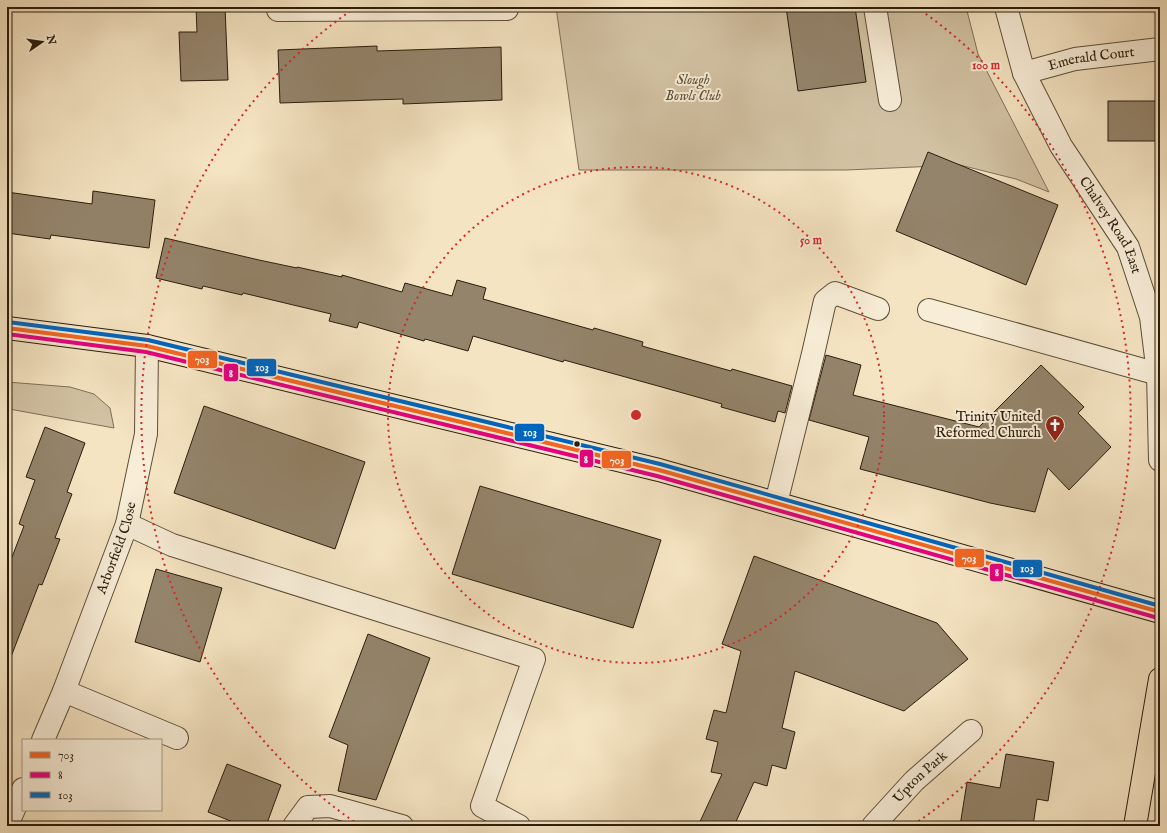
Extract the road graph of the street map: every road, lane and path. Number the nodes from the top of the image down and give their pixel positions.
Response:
1 (874, 7) edge
2 (1006, 7) edge
3 (412, 8) edge
4 (507, 9) dead end
5 (278, 10) dead end
6 (1160, 49) edge
7 (1024, 73) junction
8 (890, 100) dead end
9 (878, 309) dead end
10 (929, 310) dead end
11 (7, 328) edge
12 (147, 346) junction
13 (1158, 374) junction
14 (1160, 460) edge
15 (776, 503) junction
16 (127, 524) junction
17 (1160, 612) edge
18 (1160, 679) edge
19 (64, 691) junction
20 (971, 731) dead end
21 (177, 738) dead end
22 (43, 739) edge
23 (22, 791) edge
24 (7, 825) edge
25 (294, 826) edge
26 (402, 826) edge
27 (519, 826) edge
28 (873, 826) edge
29 (1135, 826) edge

1 - 8 street
2 - 7 street, Chalvey Road East
3 - 4 street
3 - 5 street
6 - 7 street, Emerald Court
7 - 13 street, Chalvey Road East
9 - 15 street
10 - 13 street
11 - 12 main road
12 - 15 main road
12 - 16 street, Arborfield Close
13 - 14 street, Chalvey Road East
15 - 17 main road
16 - 19 street, Arborfield Close
16 - 27 street
18 - 29 main road
19 - 21 street
19 - 22 street, Arborfield Close
20 - 28 street, Upton Park
23 - 24 street
25 - 26 street

